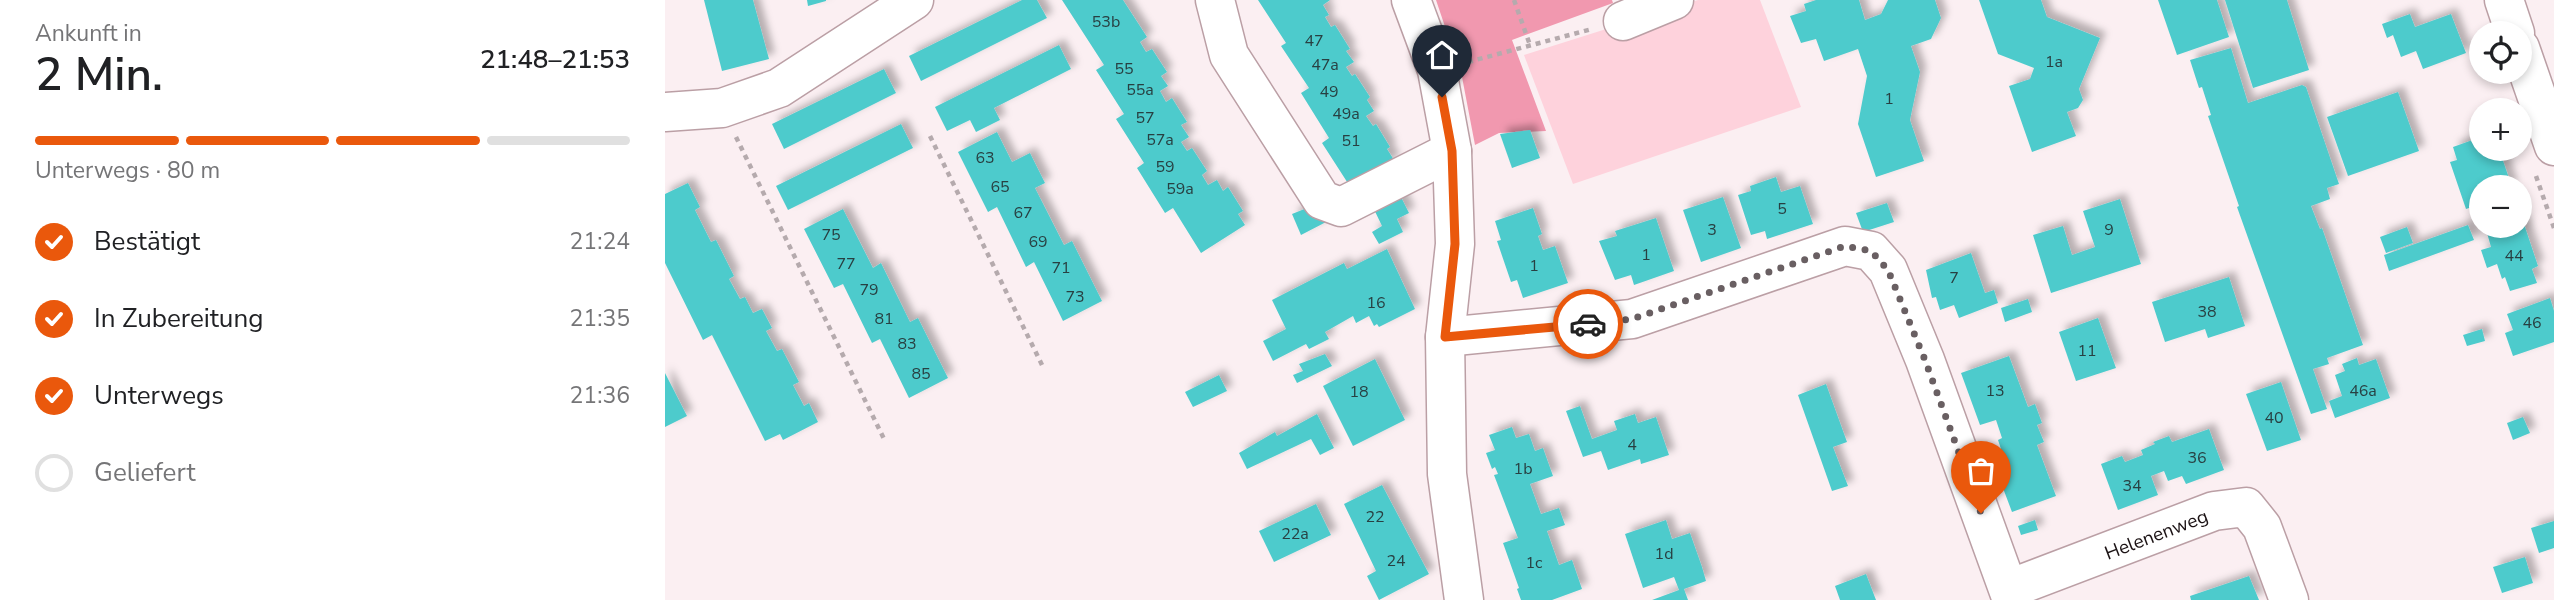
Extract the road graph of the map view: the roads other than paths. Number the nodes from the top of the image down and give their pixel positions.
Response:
1 (913, 0) edge
2 (1215, 0) edge
3 (1411, 0) edge
4 (1674, 0) edge
5 (2504, 0) edge
6 (1623, 21) road end
7 (2511, 21) edge
8 (2532, 83) edge
9 (665, 112) edge
10 (2554, 146) edge
11 (1452, 151) junction
12 (1445, 337) junction
13 (2010, 595) edge
14 (1464, 600) edge
15 (2289, 600) edge

1 - 9 street
2 - 11 street
3 - 11 street
4 - 6 street
5 - 7 street
8 - 10 street
11 - 12 street
12 - 13 street, Helenenweg
12 - 14 street
13 - 15 street, Helenenweg

